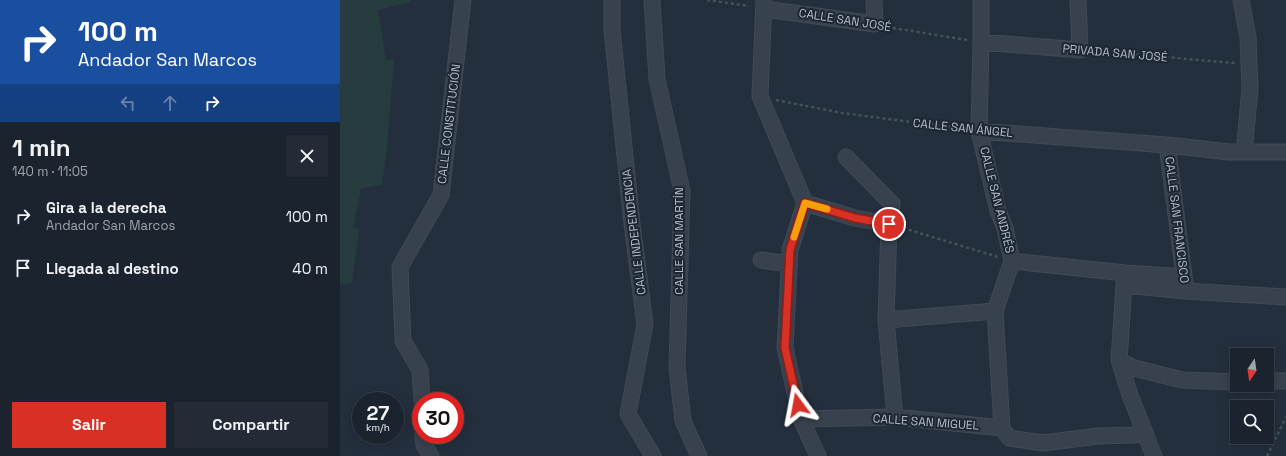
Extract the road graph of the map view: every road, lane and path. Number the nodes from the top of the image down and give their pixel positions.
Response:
1 (463, 0) edge
2 (612, 0) edge
3 (652, 0) edge
4 (707, 0) edge
5 (874, 0) edge
6 (981, 0) edge
7 (1078, 0) edge
8 (1241, 0) edge
9 (764, 4) edge
10 (875, 24) junction
11 (981, 42) junction
12 (1080, 50) junction
13 (1249, 64) junction
14 (760, 96) junction
15 (979, 131) junction
16 (1167, 145) junction
17 (1244, 152) junction
18 (1286, 152) edge
19 (846, 158) dead end
20 (805, 203) junction
21 (889, 224) junction
22 (761, 260) dead end
23 (1012, 261) junction
24 (789, 264) junction
25 (1124, 279) junction
26 (1185, 284) junction
27 (1286, 297) edge
28 (995, 311) junction
29 (886, 320) junction
30 (1119, 360) junction
31 (1274, 381) edge
32 (1286, 381) edge
33 (1230, 382) edge
34 (421, 392) edge
35 (895, 417) junction
36 (1286, 417) edge
37 (801, 419) junction
38 (1002, 428) junction
39 (1145, 432) junction
40 (424, 444) edge
41 (431, 456) edge
42 (653, 456) edge
43 (699, 456) edge
44 (818, 456) edge
45 (1154, 456) edge
46 (1267, 456) edge

1 - 34 street, CALLE CONSTITUCIÓN
2 - 42 street, CALLE INDEPENDENCIA
3 - 43 street, CALLE SAN MARTÍN
4 - 9 path
5 - 10 street
6 - 11 street, CALLE SAN ANDRÉS
7 - 12 street
8 - 13 street
9 - 10 street, CALLE SAN JOSÉ
9 - 14 street
10 - 11 path, CALLE SAN JOSÉ
11 - 12 street, PRIVADA SAN JOSÉ
11 - 15 street, CALLE SAN ANDRÉS
12 - 13 path, PRIVADA SAN JOSÉ
13 - 17 street
14 - 15 path, CALLE SAN ÁNGEL
14 - 20 street
15 - 16 street, CALLE SAN ÁNGEL
15 - 23 street, CALLE SAN ANDRÉS
16 - 17 street, CALLE SAN ÁNGEL
16 - 26 street, CALLE SAN FRANCISCO
17 - 18 street, CALLE SAN ÁNGEL
19 - 21 street
20 - 21 street
20 - 24 street
21 - 23 path
21 - 29 street
22 - 24 street
23 - 25 street
23 - 28 street, CALLE SAN ANDRÉS
24 - 37 street
25 - 26 street
25 - 30 street
26 - 27 street, CALLE SAN FRANCISCO
28 - 29 street
28 - 38 street, CALLE SAN ANDRÉS
29 - 35 street
30 - 33 street
30 - 39 street
31 - 32 street
35 - 37 street, CALLE SAN MIGUEL
35 - 38 street, CALLE SAN MIGUEL
36 - 46 path
37 - 44 street
38 - 39 street
39 - 45 street
40 - 41 street

